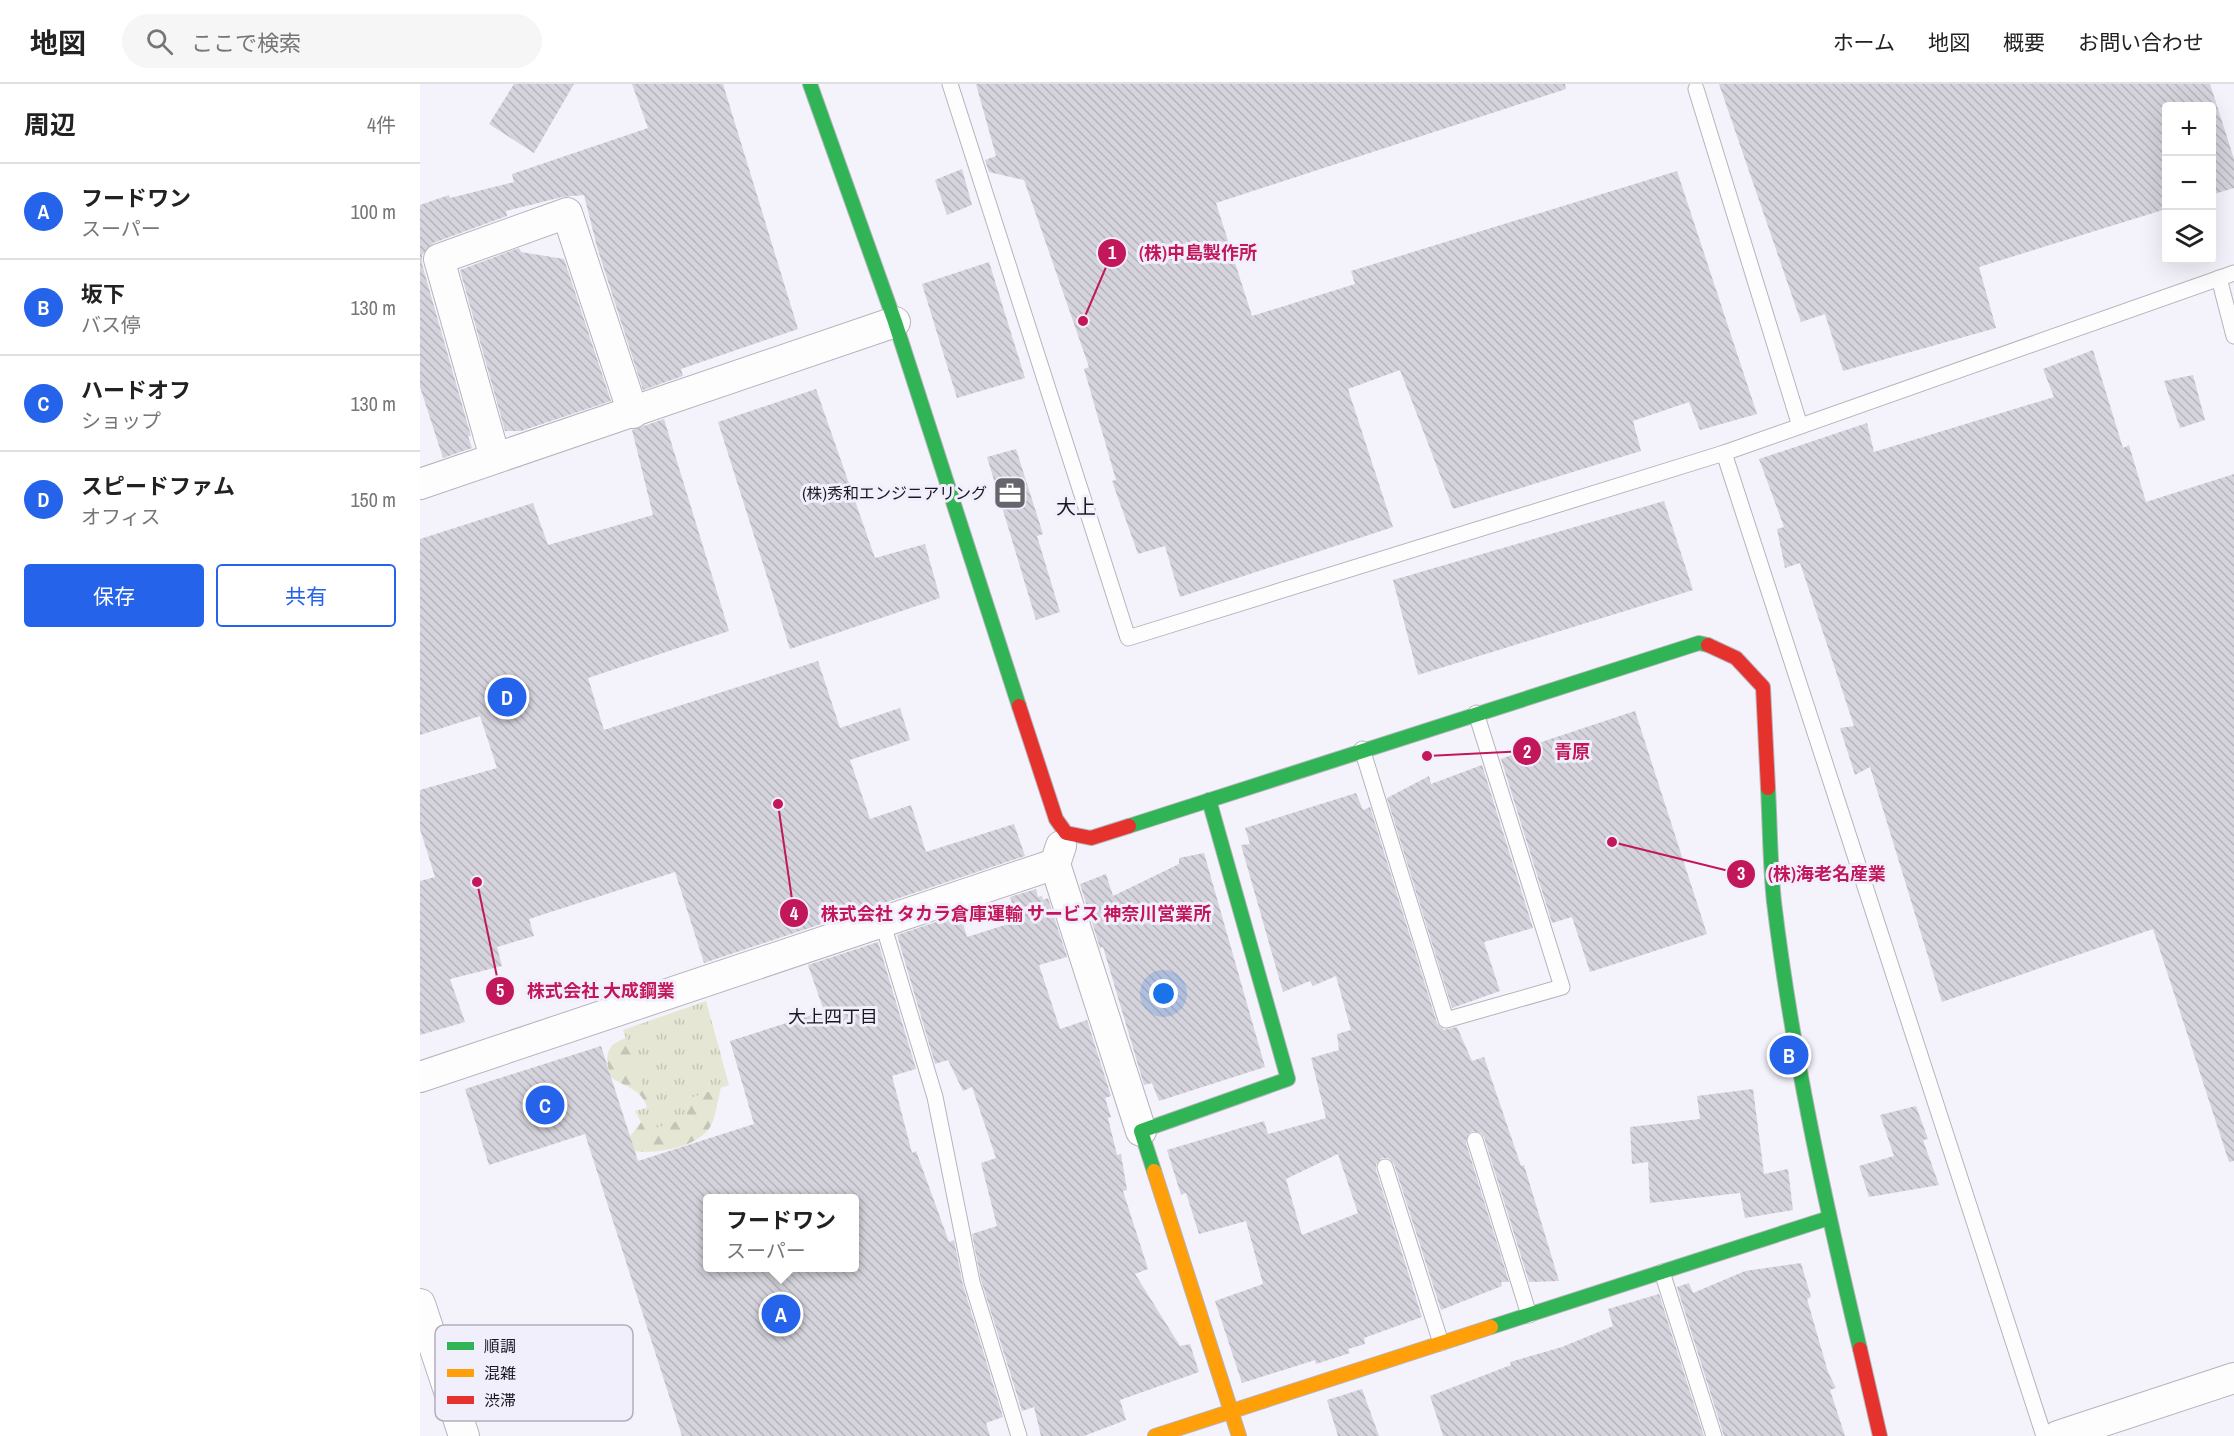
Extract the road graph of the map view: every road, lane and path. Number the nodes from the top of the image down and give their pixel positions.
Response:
1 (810, 84) edge
2 (951, 84) edge
3 (1696, 89) dead end
4 (2227, 275) edge
5 (895, 322) junction
6 (2234, 336) edge
7 (633, 413) junction
8 (1800, 426) junction
9 (1724, 453) junction
10 (495, 458) junction
11 (420, 484) edge
12 (1476, 714) junction
13 (1362, 749) junction
14 (1209, 800) junction
15 (1066, 833) junction
16 (1054, 864) junction
17 (882, 921) junction
18 (420, 1077) edge
19 (1141, 1131) junction
20 (1475, 1140) dead end
21 (1385, 1167) dead end
22 (1829, 1218) junction
23 (1662, 1272) junction
24 (420, 1304) edge
25 (1529, 1315) junction
26 (1440, 1344) junction
27 (435, 1349) edge
28 (2234, 1378) edge
29 (1231, 1412) junction
30 (459, 1421) edge
31 (464, 1436) edge
32 (1019, 1436) edge
33 (1155, 1436) edge
34 (1239, 1436) edge
35 (1714, 1436) edge
36 (1880, 1436) edge
37 (2044, 1436) edge
38 (2058, 1436) edge

1 - 5 street
2 - 9 lane
3 - 8 lane
4 - 6 lane
4 - 8 lane
5 - 7 street
5 - 15 street
7 - 10 street
7 - 10 street
8 - 9 lane
9 - 37 lane
10 - 11 street
12 - 13 street
12 - 13 lane
12 - 22 street
13 - 14 street
14 - 15 street
14 - 19 street
15 - 16 street
16 - 17 street
16 - 19 street
17 - 18 street
17 - 32 lane
19 - 29 street
20 - 25 lane
21 - 26 lane
22 - 23 street
22 - 36 street
23 - 25 street
23 - 35 lane
24 - 27 street
25 - 26 street
26 - 29 street
28 - 38 street
29 - 33 street
29 - 34 street
30 - 31 street

